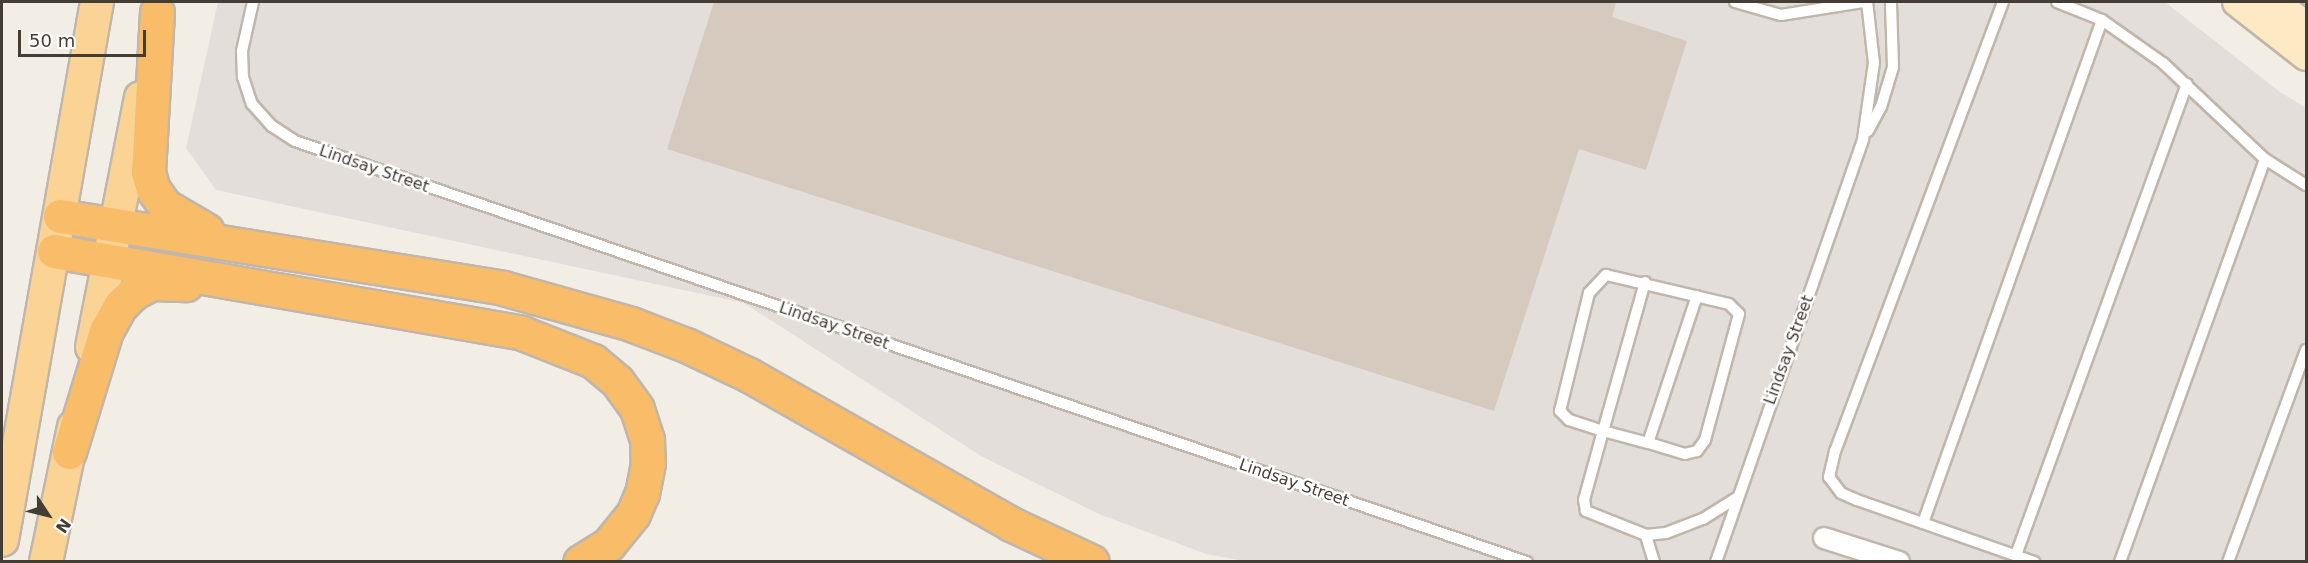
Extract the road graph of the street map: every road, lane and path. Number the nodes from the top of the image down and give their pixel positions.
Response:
1 (97, 2) edge
2 (253, 2) edge
3 (1735, 2) edge
4 (1865, 2) edge
5 (1891, 2) edge
6 (2003, 2) edge
7 (2057, 2) edge
8 (2237, 2) edge
9 (2275, 2) edge
10 (158, 7) edge
11 (2102, 20) junction
12 (2307, 26) edge
13 (2307, 56) edge
14 (2187, 84) junction
15 (1863, 139) junction
16 (2265, 159) junction
17 (2307, 185) edge
18 (60, 216) junction
19 (117, 224) junction
20 (240, 243) junction
21 (54, 251) junction
22 (112, 259) junction
23 (1645, 282) junction
24 (1697, 296) junction
25 (464, 321) junction
26 (2307, 350) edge
27 (1603, 430) junction
28 (1648, 443) junction
29 (69, 452) junction
30 (1736, 498) junction
31 (1923, 523) junction
32 (1646, 535) junction
33 (1824, 538) dead end
34 (2, 540) edge
35 (2016, 555) junction
36 (46, 561) edge
37 (580, 561) edge
38 (1092, 561) edge
39 (1527, 561) edge
40 (1654, 561) edge
41 (1716, 561) edge
42 (1899, 561) edge
43 (2034, 561) edge
44 (2120, 561) edge
45 (2228, 561) edge

1 - 18 main road
2 - 39 lane, Lindsay Street
3 - 4 lane, Lindsay Street
4 - 15 lane, Lindsay Street
5 - 15 lane, Lindsay Street
6 - 31 lane
7 - 11 lane
8 - 13 main road
9 - 12 main road
10 - 19 main road
10 - 20 highway
11 - 14 lane
11 - 31 lane
14 - 16 lane
14 - 35 lane
15 - 30 lane, Lindsay Street
16 - 17 lane
16 - 44 lane
18 - 19 highway
18 - 21 main road
19 - 20 highway
19 - 22 main road
20 - 38 highway
21 - 22 highway
21 - 34 main road
22 - 25 highway
22 - 29 main road
23 - 24 lane
23 - 27 lane
23 - 27 lane
24 - 28 lane
24 - 28 lane
25 - 29 highway
25 - 37 highway
26 - 45 lane
27 - 28 lane
27 - 32 lane
29 - 36 main road
30 - 32 lane
30 - 41 lane, Lindsay Street
31 - 35 lane
32 - 40 lane
33 - 42 street
35 - 43 lane

